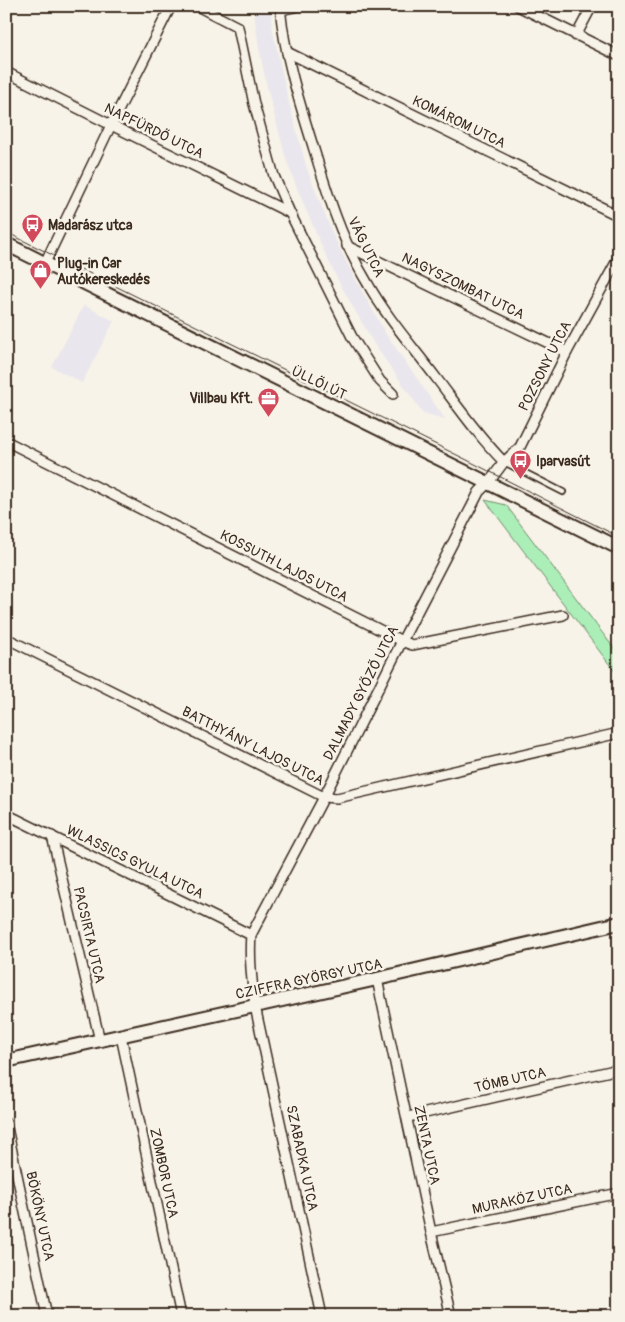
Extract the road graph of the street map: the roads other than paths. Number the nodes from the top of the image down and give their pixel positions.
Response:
1 (171, 6) edge
2 (197, 6) edge
3 (298, 6) edge
4 (518, 6) edge
5 (592, 6) edge
6 (280, 8) edge
7 (576, 36) junction
8 (287, 52) junction
9 (619, 56) edge
10 (6, 72) edge
11 (110, 125) junction
12 (290, 213) junction
13 (619, 216) edge
14 (6, 244) edge
15 (347, 246) junction
16 (619, 257) edge
17 (45, 263) junction
18 (567, 352) junction
19 (393, 394) dead end
20 (6, 441) edge
21 (504, 462) junction
22 (489, 482) junction
23 (563, 492) dead end
24 (619, 548) edge
25 (563, 615) dead end
26 (6, 638) edge
27 (402, 641) junction
28 (619, 734) edge
29 (324, 797) junction
30 (6, 814) edge
31 (52, 836) junction
32 (619, 923) edge
33 (251, 935) junction
34 (377, 979) junction
35 (255, 1006) junction
36 (121, 1036) junction
37 (100, 1040) junction
38 (6, 1062) edge
39 (619, 1069) edge
40 (408, 1117) junction
41 (6, 1123) edge
42 (619, 1193) edge
43 (431, 1232) junction
44 (47, 1316) edge
45 (181, 1316) edge
46 (322, 1316) edge
47 (451, 1316) edge

1 - 11 street
2 - 12 street
3 - 6 street
4 - 7 street
5 - 7 street
6 - 8 street, VÁG UTCA
7 - 9 street
8 - 13 street, KOMÁROM UTCA
8 - 15 street, VÁG UTCA
10 - 11 street, NAPFÜRDŐ UTCA
11 - 12 street, NAPFÜRDŐ UTCA
11 - 17 street
12 - 19 street
14 - 17 main road, ÜLLŐI ÚT
15 - 18 street, NAGYSZOMBAT UTCA
15 - 21 street, VÁG UTCA
16 - 18 street, POZSONY UTCA
17 - 22 main road, ÜLLŐI ÚT
18 - 21 street, POZSONY UTCA
20 - 27 street, KOSSUTH LAJOS UTCA
21 - 22 street, POZSONY UTCA
21 - 23 lane
22 - 24 main road, ÜLLŐI ÚT
22 - 27 street, DALMADY GYŐZŐ UTCA
25 - 27 street, KOSSUTH LAJOS UTCA
26 - 29 street, BATTHYÁNY LAJOS UTCA
27 - 29 street, DALMADY GYŐZŐ UTCA
28 - 29 street, BATTHYÁNY LAJOS UTCA
29 - 33 street, DALMADY GYŐZŐ UTCA
30 - 31 street, WLASSICS GYULA UTCA
31 - 33 street, WLASSICS GYULA UTCA
31 - 37 street, PACSIRTA UTCA
32 - 34 main road, CZIFFRA GYÖRGY UTCA
33 - 35 street, DALMADY GYŐZŐ UTCA
34 - 35 main road, CZIFFRA GYÖRGY UTCA
34 - 40 street, ZENTA UTCA
35 - 36 main road, CZIFFRA GYÖRGY UTCA
35 - 46 street, SZABADKA UTCA
36 - 37 main road, CZIFFRA GYÖRGY UTCA
36 - 45 street, ZOMBOR UTCA
37 - 38 main road, CZIFFRA GYÖRGY UTCA
39 - 40 street, TÖMB UTCA
40 - 43 street, ZENTA UTCA
41 - 44 street, BÖKÖNY UTCA
42 - 43 street, MURAKÖZ UTCA
43 - 47 street, ZENTA UTCA

